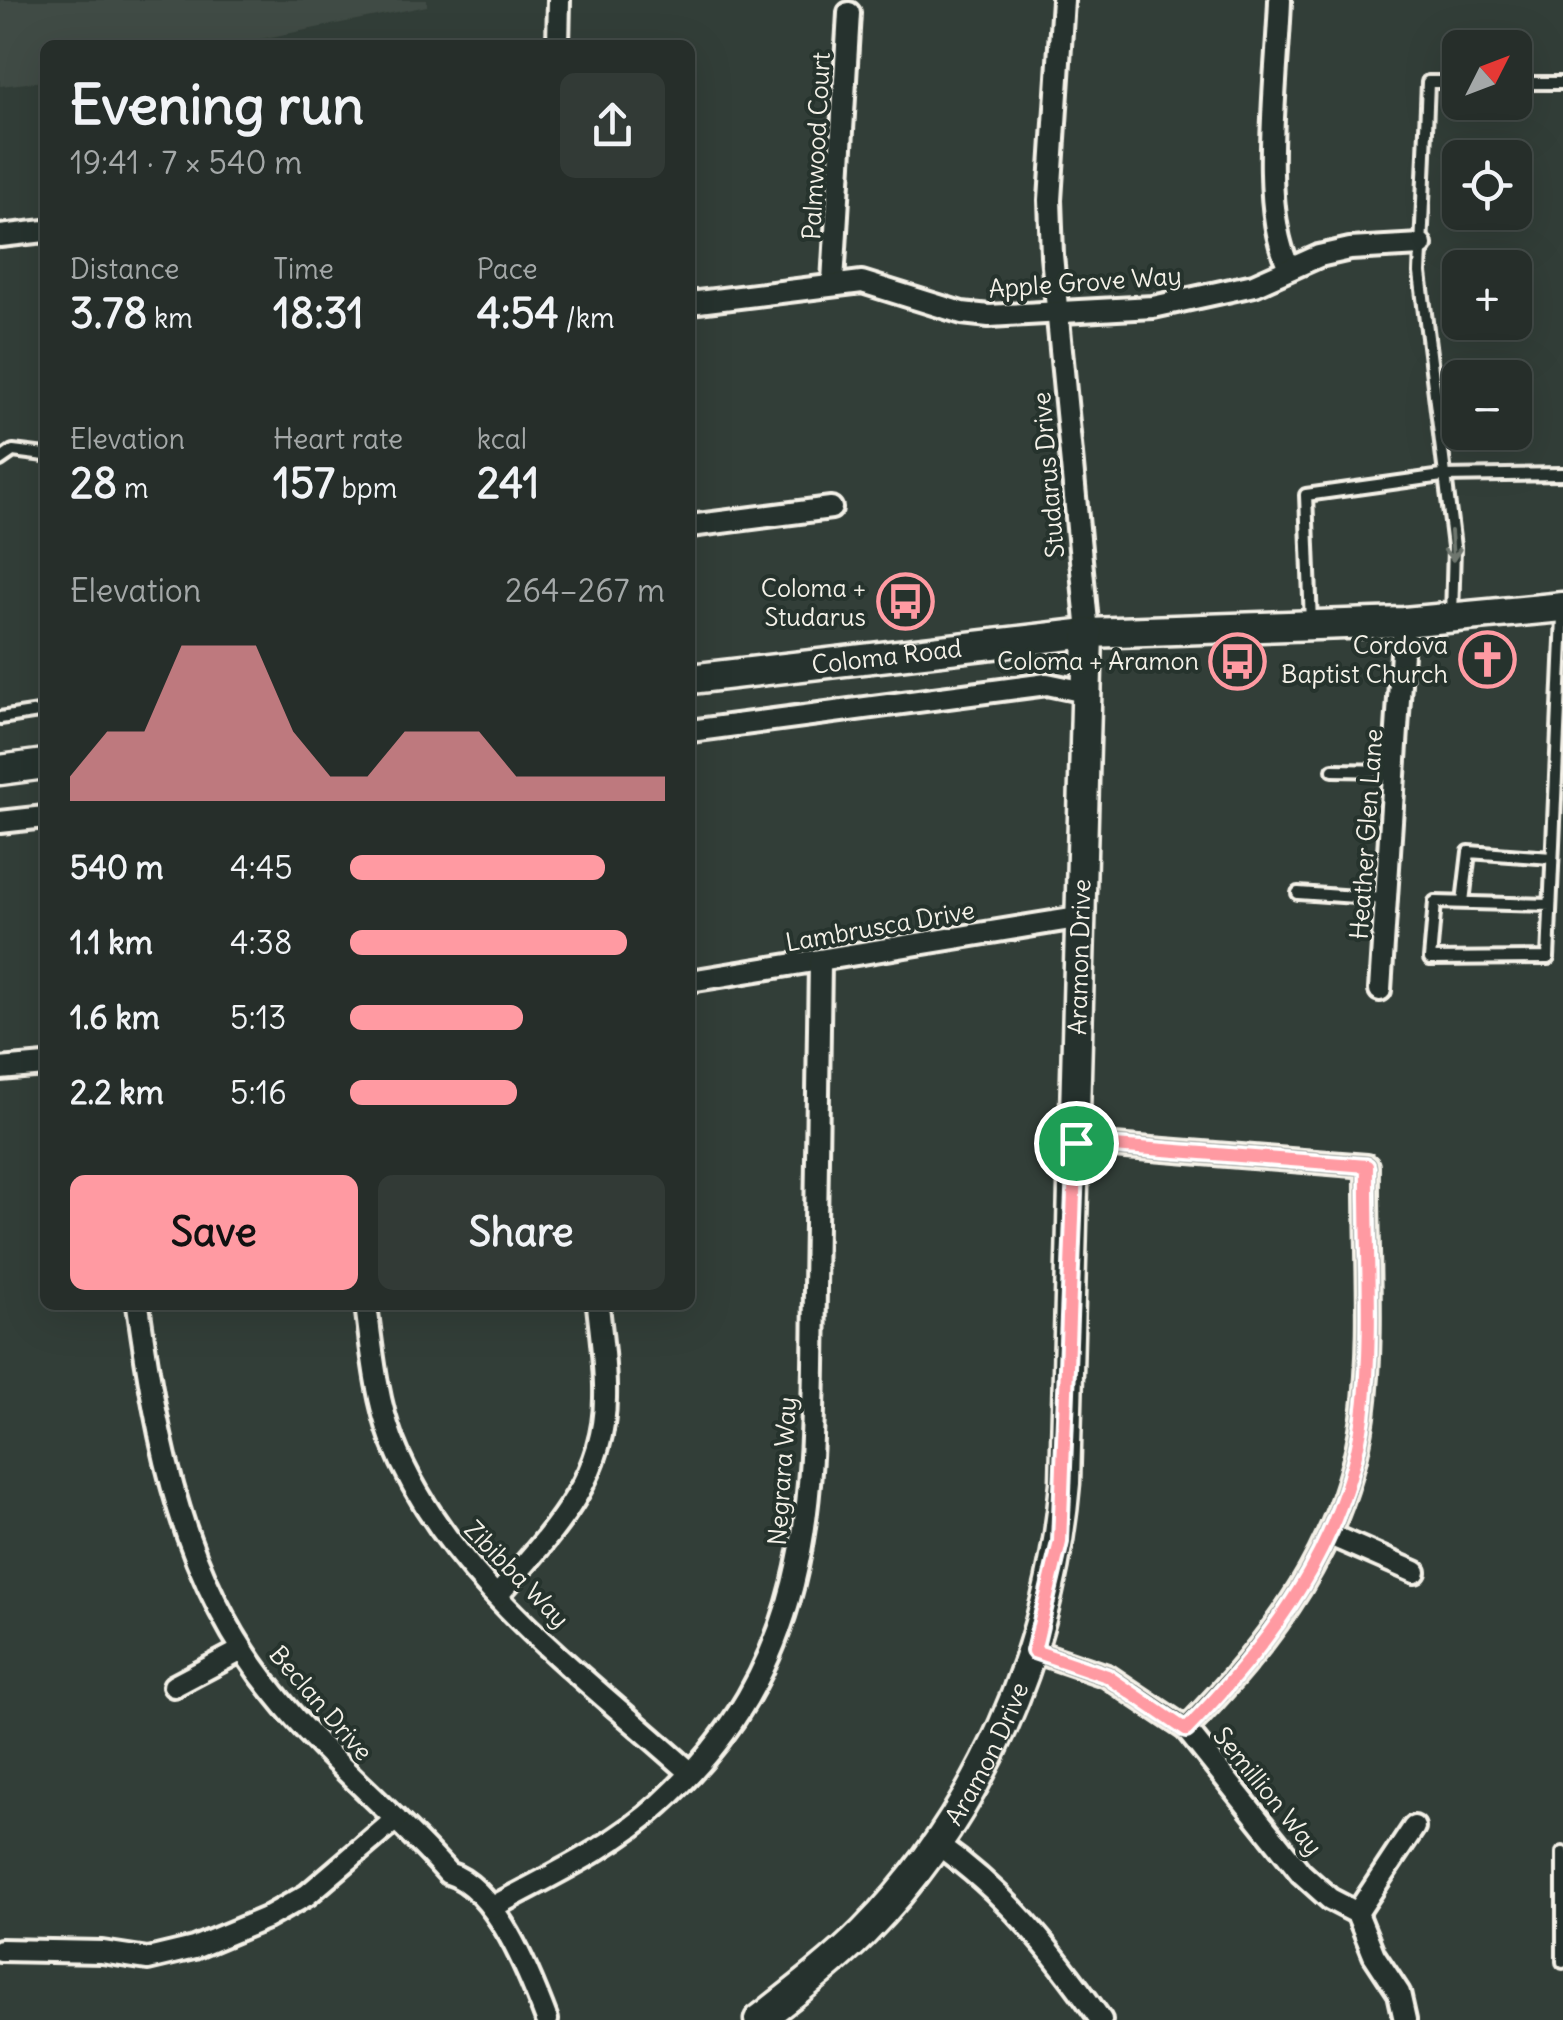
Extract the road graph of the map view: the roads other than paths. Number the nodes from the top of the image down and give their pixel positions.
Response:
1 (559, 0) edge
2 (1062, 0) edge
3 (1280, 0) edge
4 (849, 13) dead end
5 (558, 40) edge
6 (1442, 82) edge
7 (1532, 82) edge
8 (1563, 83) edge
9 (40, 232) edge
10 (0, 236) edge
11 (1422, 244) junction
12 (1289, 267) junction
13 (833, 282) junction
14 (695, 303) edge
15 (1058, 312) junction
16 (40, 454) edge
17 (0, 460) edge
18 (1563, 474) edge
19 (1442, 476) junction
20 (831, 508) dead end
21 (695, 525) edge
22 (1563, 608) edge
23 (1563, 616) edge
24 (1452, 618) junction
25 (1404, 622) junction
26 (1311, 624) junction
27 (1088, 633) junction
28 (695, 677) edge
29 (1085, 692) junction
30 (40, 712) edge
31 (0, 718) edge
32 (695, 730) edge
33 (40, 765) edge
34 (0, 770) edge
35 (1333, 770) dead end
36 (1395, 772) junction
37 (40, 817) edge
38 (0, 822) edge
39 (1552, 858) junction
40 (1298, 893) dead end
41 (1386, 898) junction
42 (1462, 902) junction
43 (1550, 905) junction
44 (1077, 918) junction
45 (820, 963) junction
46 (695, 980) edge
47 (1380, 990) dead end
48 (40, 1065) edge
49 (0, 1069) edge
50 (1076, 1143) junction
51 (139, 1310) edge
52 (367, 1310) edge
53 (598, 1310) edge
54 (1330, 1535) junction
55 (1415, 1572) dead end
56 (497, 1596) junction
57 (242, 1650) junction
58 (1034, 1651) junction
59 (174, 1686) dead end
60 (1186, 1730) junction
61 (691, 1773) junction
62 (396, 1818) junction
63 (1414, 1827) dead end
64 (937, 1844) junction
65 (1563, 1853) edge
66 (493, 1907) junction
67 (1357, 1914) junction
68 (0, 1950) edge
69 (1563, 1962) edge
70 (547, 2020) edge
71 (759, 2020) edge
72 (1101, 2020) edge
73 (1404, 2020) edge

1 - 5 street
2 - 15 street, Studarus Drive
3 - 12 street
4 - 13 street, Palmwood Court
6 - 11 lane
7 - 8 lane
9 - 10 street
11 - 12 street, Apple Grove Way
11 - 19 lane
12 - 15 street, Apple Grove Way
13 - 14 street, Apple Grove Way
13 - 15 street, Apple Grove Way
15 - 27 street, Studarus Drive
16 - 17 lane
18 - 19 lane
19 -> 24 lane
19 - 26 lane
20 - 21 street
22 - 24 street, Coloma Road
23 - 39 lane
24 - 25 street, Coloma Road
25 - 26 street, Coloma Road
25 - 36 street, Heather Glen Lane
26 - 27 street, Coloma Road
27 - 28 street, Coloma Road
27 - 29 street, Aramon Drive
29 - 32 street, Coloma Road
29 - 44 street, Aramon Drive
30 - 31 lane
33 - 34 street
35 - 36 lane
36 - 41 street, Heather Glen Lane
37 - 38 street
39 - 42 lane
39 - 43 lane
40 - 41 lane
41 - 47 street, Heather Glen Lane
42 - 43 lane
42 - 43 lane
44 - 45 street, Lambrusca Drive
44 - 50 street, Aramon Drive
45 - 46 street, Lambrusca Drive
45 - 61 street, Negrara Way
48 - 49 street
50 - 54 street
50 - 58 street, Aramon Drive
51 - 57 street, Beclan Drive
52 - 56 street, Zibibba Way
53 - 56 street
54 - 55 street
54 - 60 street
56 - 61 street, Zibibba Way
57 - 59 street
57 - 62 street, Beclan Drive
58 - 60 street, Semillion Way
58 - 64 street, Aramon Drive
60 - 67 street, Semillion Way
61 - 66 street, Negrara Way
62 - 66 street, Beclan Drive
62 - 68 street
63 - 67 street
64 - 71 street, Aramon Drive
64 - 72 street
65 - 69 lane
66 - 70 street, Beclan Drive
67 - 73 street

